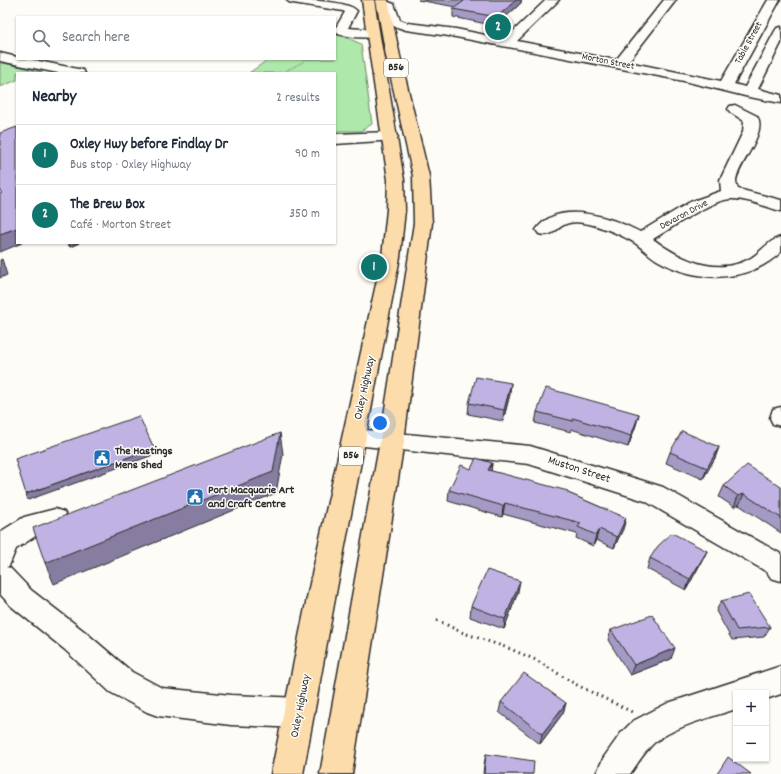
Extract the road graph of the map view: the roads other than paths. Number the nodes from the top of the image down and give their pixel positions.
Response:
1 (293, 0) edge
2 (368, 0) edge
3 (553, 0) edge
4 (670, 0) edge
5 (774, 0) edge
6 (383, 2) edge
7 (433, 30) junction
8 (781, 31) edge
9 (373, 33) junction
10 (508, 43) junction
11 (391, 44) junction
12 (0, 57) edge
13 (620, 64) junction
14 (73, 72) edge
15 (725, 87) junction
16 (749, 93) junction
17 (781, 99) edge
18 (735, 109) dead end
19 (401, 136) junction
20 (336, 139) edge
21 (730, 194) junction
22 (781, 206) edge
23 (545, 230) dead end
24 (641, 239) junction
25 (781, 242) edge
26 (781, 415) edge
27 (781, 418) edge
28 (354, 437) junction
29 (392, 441) junction
30 (55, 519) edge
31 (0, 558) edge
32 (781, 570) edge
33 (0, 576) edge
34 (781, 680) edge
35 (751, 690) edge
36 (733, 696) edge
37 (299, 714) junction
38 (287, 774) edge
39 (336, 774) edge
40 (612, 774) edge

1 - 9 street
2 - 9 main road, Oxley Highway / B56
3 - 10 street
4 - 13 street
5 - 15 street, Table Street
6 - 7 street, Morton Street
6 - 11 main road, Oxley Highway / B56
7 - 10 street, Morton Street
7 - 11 street, Morton Street
8 - 16 street, Table Street
9 - 19 main road, Oxley Highway / B56
10 - 13 street, Morton Street
11 - 19 main road, Oxley Highway / B56
12 - 14 street
13 - 15 street, Morton Street
15 - 16 street, Morton Street
16 - 17 street, Morton Street
18 - 21 street
19 - 20 street
19 - 28 main road, Oxley Highway / B56
19 - 29 main road, Oxley Highway / B56
21 - 22 street, Devaron Drive
21 - 24 street, Devaron Drive
23 - 24 street
24 - 25 street
26 - 27 street
28 - 29 street, Muston Street
28 - 37 main road, Oxley Highway / B56
29 - 32 street, Muston Street
29 - 39 main road, Oxley Highway / B56
30 - 31 street
33 - 37 street
34 - 35 street
36 - 40 street
37 - 38 main road, Oxley Highway / B56

